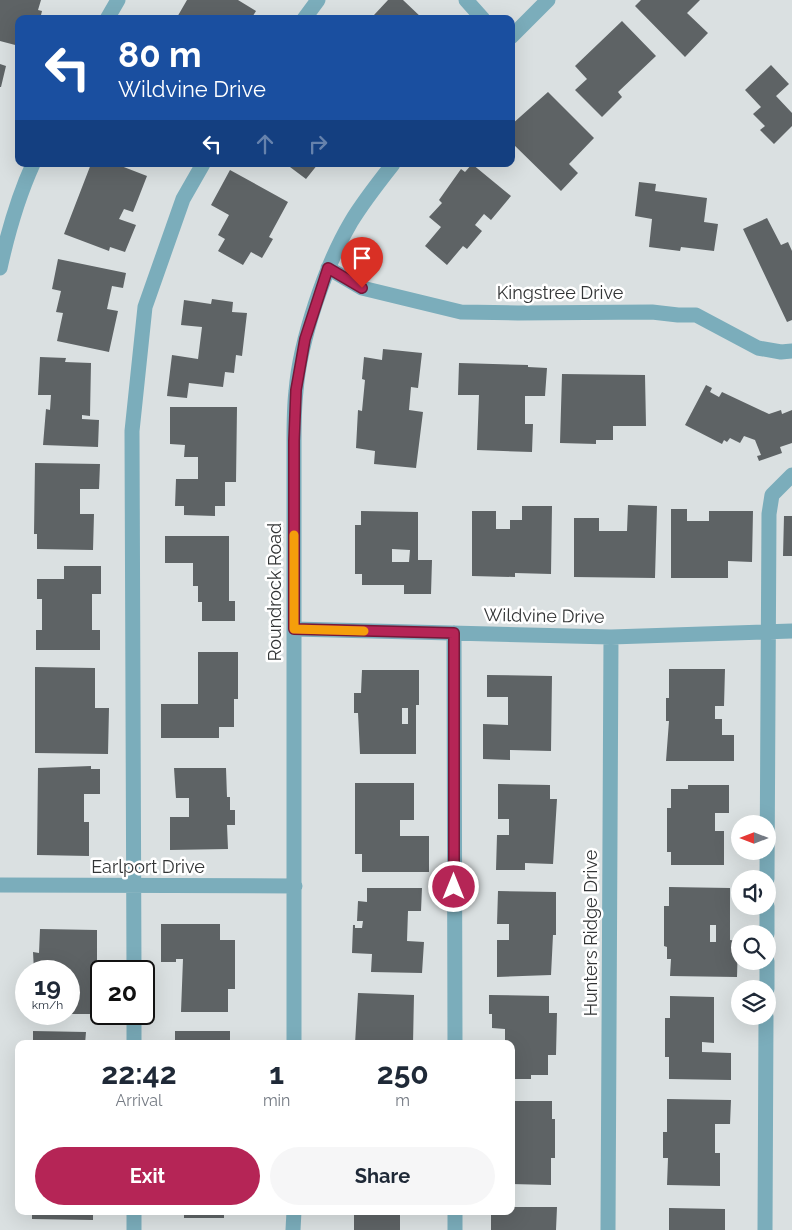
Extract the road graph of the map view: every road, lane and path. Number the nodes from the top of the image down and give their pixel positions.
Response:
1 (118, 0) edge
2 (318, 0) edge
3 (466, 0) edge
4 (548, 0) edge
5 (109, 15) edge
6 (307, 15) edge
7 (479, 15) edge
8 (515, 33) edge
9 (32, 167) edge
10 (201, 167) edge
11 (391, 167) edge
12 (0, 268) edge
13 (328, 268) junction
14 (792, 351) edge
15 (792, 475) edge
16 (294, 629) junction
17 (792, 631) edge
18 (454, 633) junction
19 (769, 633) junction
20 (611, 637) junction
21 (767, 870) edge
22 (0, 885) edge
23 (134, 885) junction
24 (295, 886) junction
25 (134, 960) edge
26 (134, 1025) edge
27 (766, 1025) edge
28 (134, 1040) edge
29 (294, 1040) edge
30 (455, 1040) edge
31 (134, 1215) edge
32 (294, 1215) edge
33 (455, 1215) edge
34 (134, 1230) edge
35 (293, 1230) edge
36 (455, 1230) edge
37 (608, 1230) edge
38 (765, 1230) edge

1 - 5 street
2 - 6 street
3 - 7 street
4 - 8 street
9 - 12 street
10 - 23 street
11 - 13 street, Roundrock Road
13 - 14 street, Kingstree Drive
13 - 16 street, Roundrock Road
15 - 19 street
16 - 18 street, Wildvine Drive
16 - 24 street, Roundrock Road
17 - 19 street, Wildvine Drive
18 - 20 street, Wildvine Drive
18 - 30 street
19 - 20 street, Wildvine Drive
19 - 21 street
20 - 37 street, Hunters Ridge Drive
22 - 23 street, Earlport Drive
23 - 24 street, Earlport Drive
23 - 25 street
24 - 29 street, Roundrock Road
26 - 28 street
27 - 38 street
31 - 34 street
32 - 35 street
33 - 36 street

